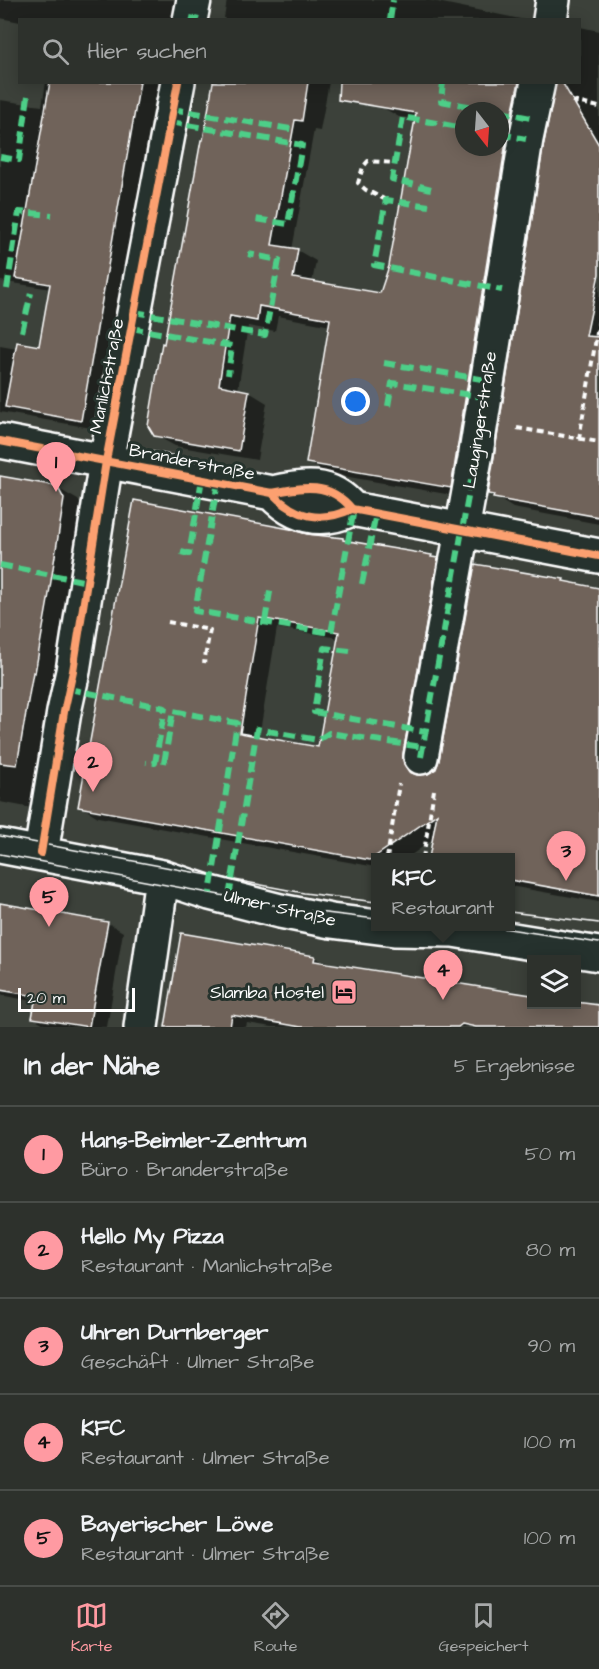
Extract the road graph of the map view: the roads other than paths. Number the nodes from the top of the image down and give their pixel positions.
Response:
1 (194, 0) edge
2 (553, 0) edge
3 (190, 18) edge
4 (550, 18) edge
5 (178, 84) edge
6 (538, 84) edge
7 (0, 441) edge
8 (106, 461) junction
9 (462, 528) junction
10 (599, 556) edge
11 (421, 756) road end
12 (0, 846) edge
13 (40, 853) junction
14 (162, 877) junction
15 (371, 926) edge
16 (459, 931) edge
17 (599, 954) edge
18 (141, 1027) edge

1 - 3 street
2 - 4 street
5 - 8 street, Manlichstraße
6 - 9 street, Laugingerstraße
7 - 8 street, Branderstraße
8 - 9 street, Branderstraße
8 - 13 street, Manlichstraße
9 - 10 street, Branderstraße
9 - 11 street, Laugingerstraße
12 - 13 street, Ulmer Straße
13 - 14 street, Ulmer Straße
14 - 15 street, Ulmer Straße
14 - 18 street
16 - 17 street, Ulmer Straße

